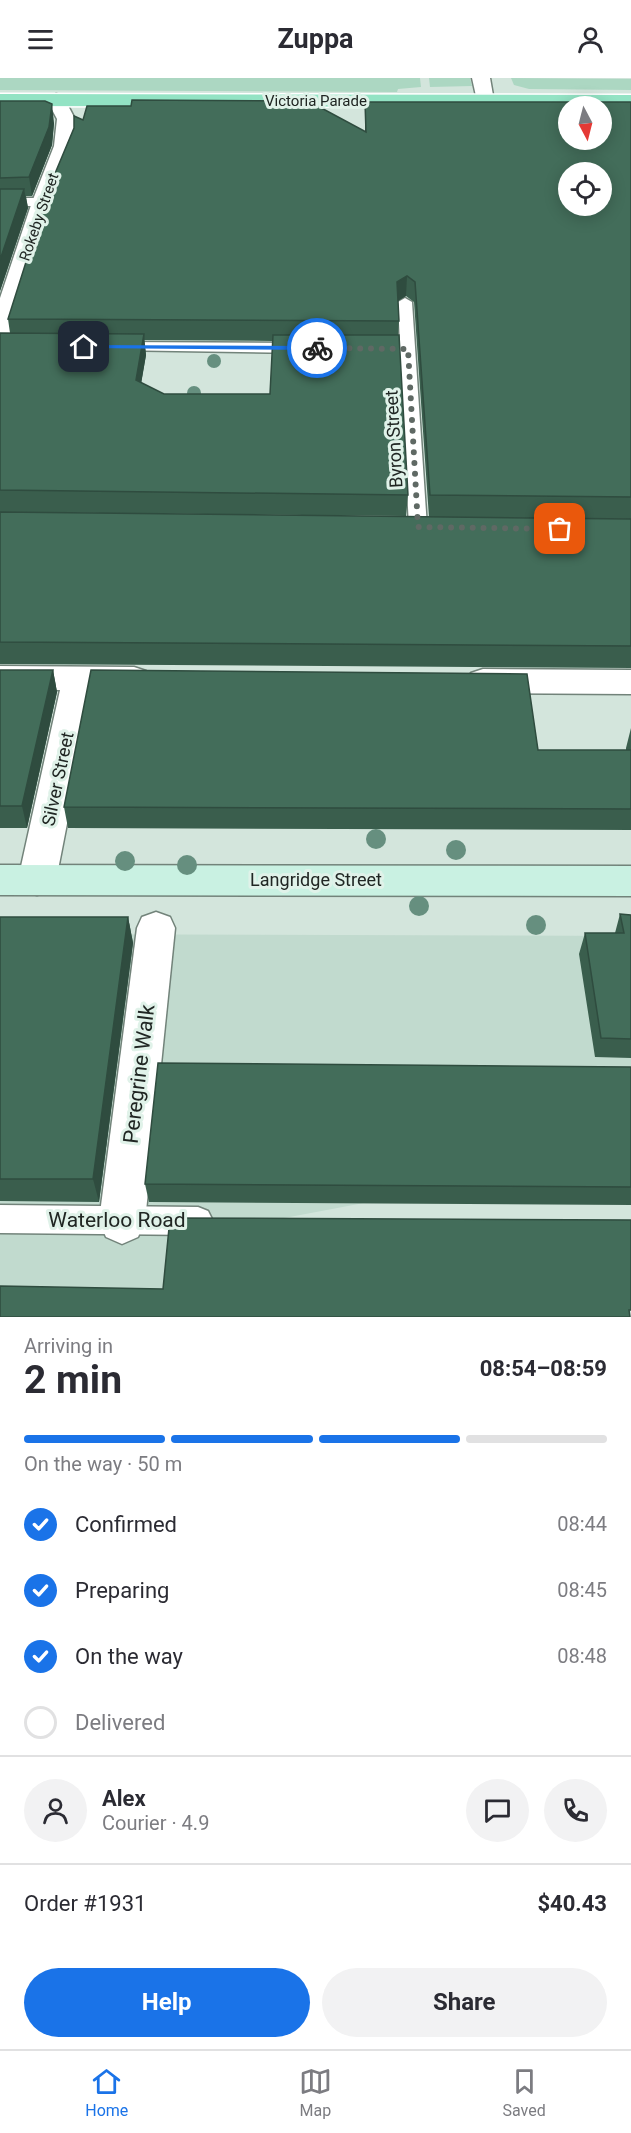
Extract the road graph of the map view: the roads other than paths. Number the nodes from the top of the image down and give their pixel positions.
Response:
1 (481, 78) edge
2 (0, 100) edge
3 (56, 100) junction
4 (485, 101) junction
5 (631, 101) edge
6 (0, 202) edge
7 (42, 202) junction
8 (405, 302) edge
9 (5, 343) edge
10 (98, 347) edge
11 (313, 348) edge
12 (360, 348) edge
13 (408, 349) junction
14 (418, 527) edge
15 (0, 678) edge
16 (78, 678) junction
17 (161, 679) edge
18 (455, 681) edge
19 (631, 682) edge
20 (0, 879) edge
21 (37, 880) junction
22 (631, 880) edge
23 (156, 928) dead end
24 (0, 1219) edge
25 (122, 1221) junction
26 (230, 1221) edge

1 - 4 street
2 - 3 main road, Victoria Parade
3 - 4 main road, Victoria Parade
3 - 7 street, Rokeby Street
4 - 5 main road, Victoria Parade
6 - 7 lane
7 - 9 street, Rokeby Street
8 - 13 lane, Byron Street
10 - 11 lane
12 - 13 lane
13 - 14 lane, Byron Street
15 - 16 street
16 - 17 street
16 - 21 street, Silver Street
18 - 19 street
20 - 21 street, Langridge Street
21 - 22 street, Langridge Street
23 - 25 street, Peregrine Walk
24 - 25 lane, Waterloo Road
25 - 26 lane, Waterloo Road

